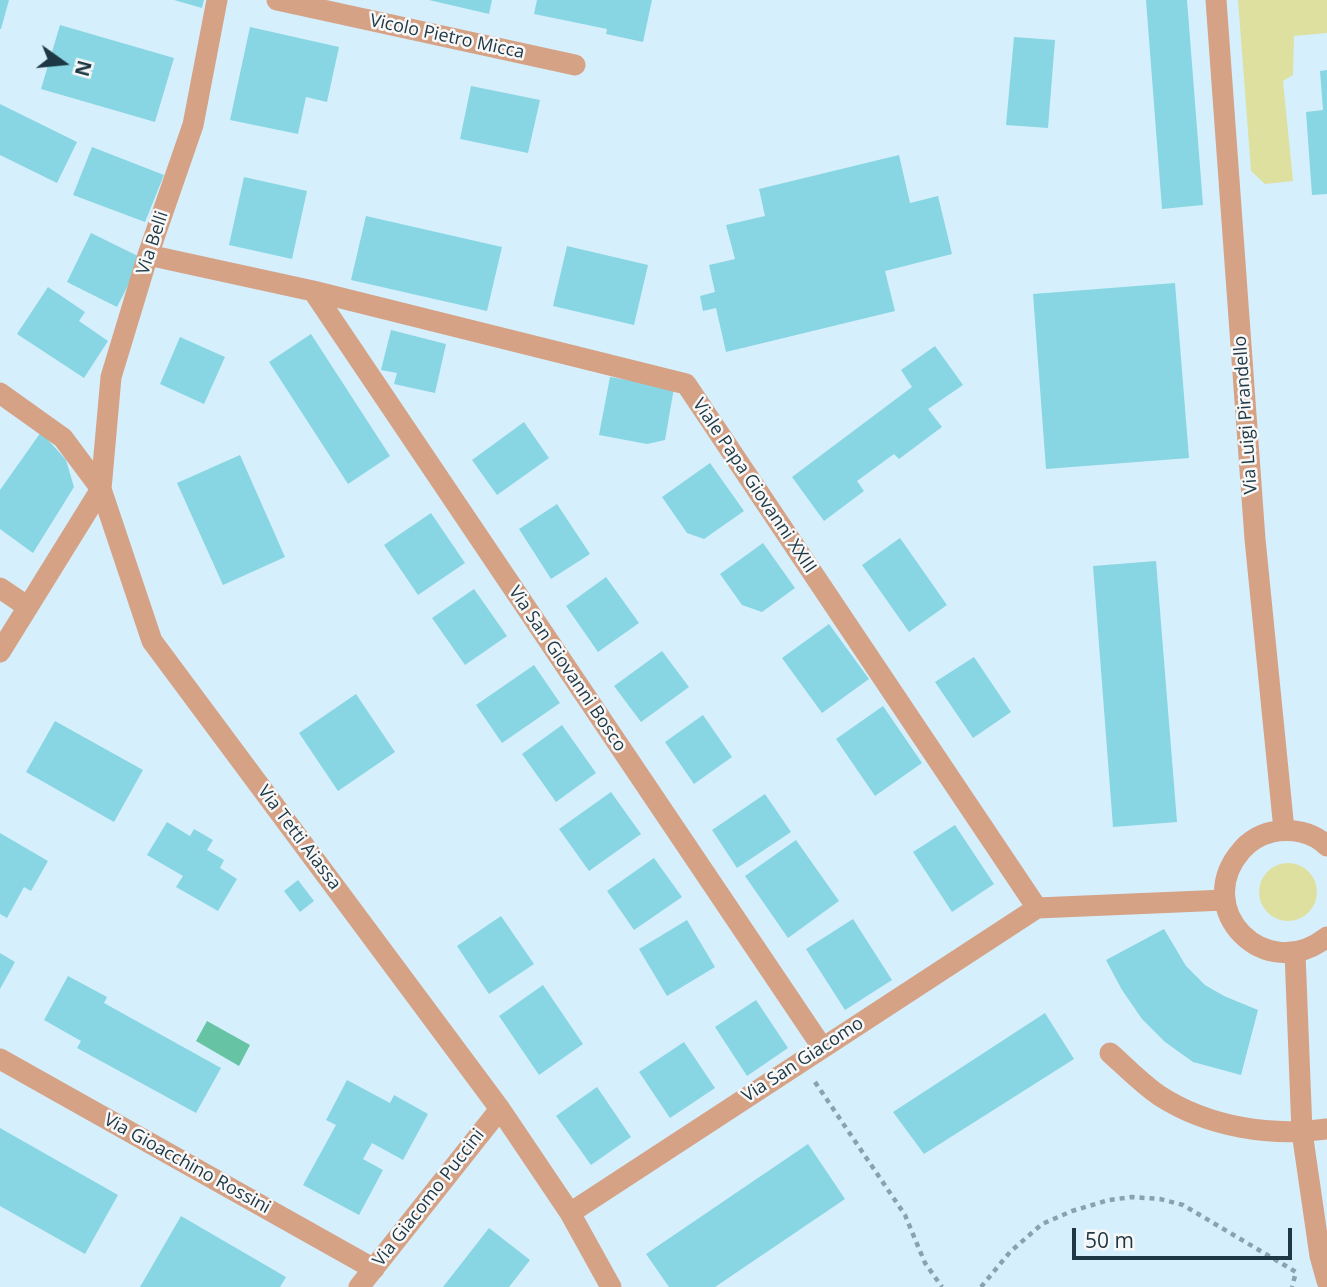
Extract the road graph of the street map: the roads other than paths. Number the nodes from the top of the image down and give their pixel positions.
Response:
1 (217, 0) edge
2 (277, 0) edge
3 (1216, 0) edge
4 (575, 65) dead end
5 (148, 255) junction
6 (313, 291) junction
7 (0, 393) edge
8 (101, 489) junction
9 (0, 588) edge
10 (27, 607) junction
11 (0, 652) edge
12 (1284, 830) junction
13 (1327, 846) edge
14 (1225, 900) junction
15 (1037, 908) junction
16 (1327, 937) edge
17 (1295, 953) junction
18 (822, 1047) junction
19 (1110, 1053) dead end
20 (0, 1059) edge
21 (500, 1109) junction
22 (1327, 1129) edge
23 (1302, 1132) junction
24 (570, 1213) junction
25 (1323, 1255) edge
26 (374, 1269) junction
27 (1327, 1281) edge
28 (359, 1287) edge
29 (611, 1287) edge

1 - 5 street, Via Belli
2 - 4 street, Vicolo Pietro Micca
3 - 12 street, Via Luigi Pirandello
5 - 6 street, Viale Papa Giovanni XXIII
5 - 8 street, Via Belli
6 - 15 street, Viale Papa Giovanni XXIII
6 - 18 street, Via San Giovanni Bosco
7 - 8 street, Via Tetti Aiassa
8 - 10 street
8 - 21 street, Via Tetti Aiassa
9 - 10 street
10 - 11 street
12 - 13 street
12 - 14 street
14 - 15 street
14 - 17 street
15 - 18 street, Via San Giacomo
16 - 17 street
17 - 23 street
18 - 24 street, Via San Giacomo
19 - 23 street
20 - 26 street, Via Gioacchino Rossini
21 - 24 street, Via Tetti Aiassa
21 - 26 street, Via Giacomo Puccini
22 - 23 street
23 - 25 street
24 - 29 street, Via Tetti Aiassa
25 - 27 street
26 - 28 street, Via Giacomo Puccini

